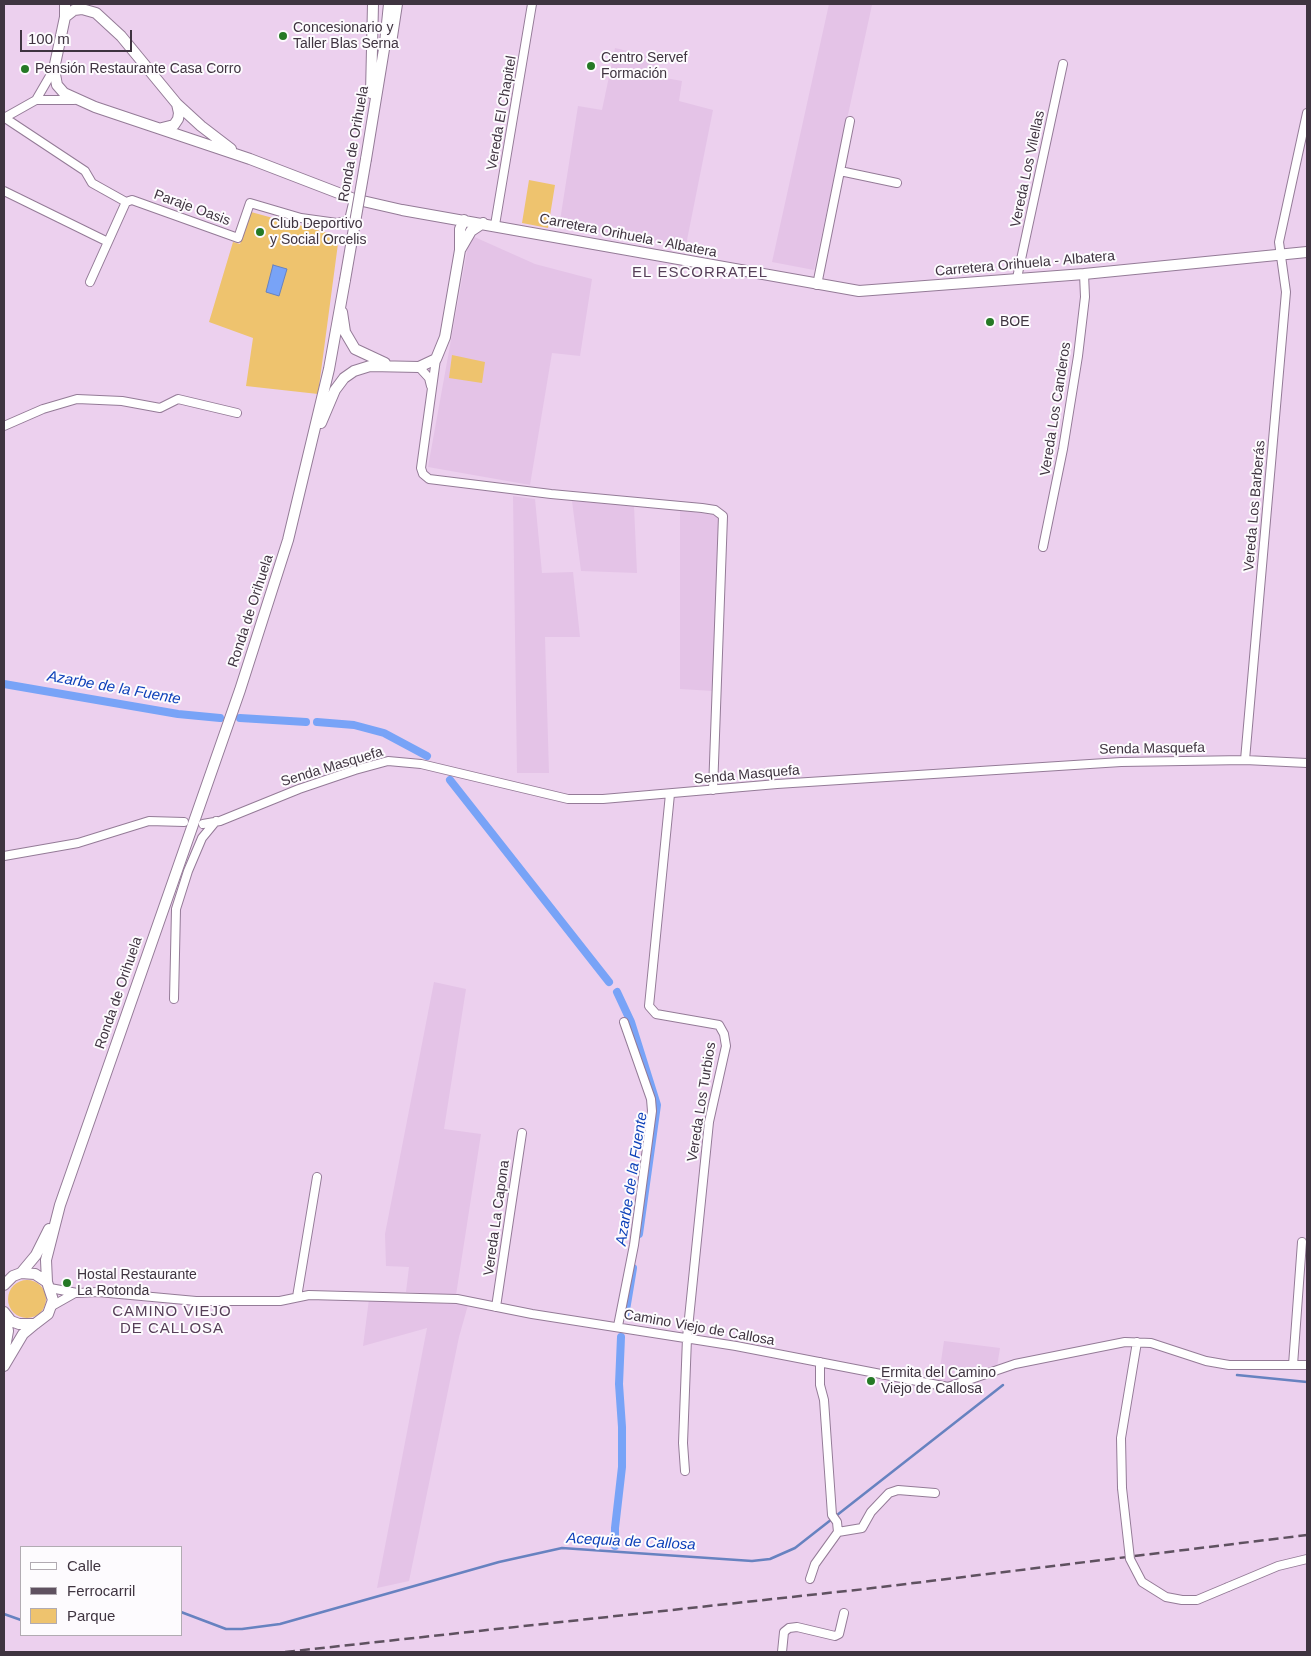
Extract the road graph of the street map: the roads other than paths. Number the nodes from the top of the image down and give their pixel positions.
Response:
1 (65, 4) edge
2 (373, 4) edge
3 (389, 4) edge
4 (397, 4) edge
5 (532, 4) edge
6 (93, 8) edge
7 (66, 17) junction
8 (1063, 64) dead end
9 (54, 69) junction
10 (377, 92) junction
11 (36, 100) junction
12 (80, 100) junction
13 (178, 104) junction
14 (1307, 113) edge
15 (4, 118) edge
16 (850, 121) dead end
17 (161, 128) junction
18 (250, 159) junction
19 (366, 159) junction
20 (840, 171) junction
21 (897, 183) dead end
22 (4, 191) edge
23 (354, 199) junction
24 (126, 202) junction
25 (435, 216) junction
26 (464, 220) junction
27 (483, 223) junction
28 (495, 225) junction
29 (108, 242) junction
30 (460, 250) junction
31 (1307, 252) edge
32 (1280, 255) junction
33 (1084, 274) junction
34 (1017, 278) junction
35 (90, 282) dead end
36 (818, 285) junction
37 (341, 305) junction
38 (436, 359) junction
39 (390, 366) junction
40 (419, 367) junction
41 (432, 390) junction
42 (238, 414) dead end
43 (4, 426) edge
44 (311, 447) junction
45 (1043, 547) dead end
46 (1245, 760) junction
47 (1307, 763) edge
48 (713, 790) junction
49 (670, 794) junction
50 (216, 821) junction
51 (184, 822) dead end
52 (203, 824) dead end
53 (4, 856) edge
54 (174, 999) dead end
55 (624, 1022) dead end
56 (522, 1133) dead end
57 (317, 1178) dead end
58 (60, 1205) junction
59 (1302, 1242) dead end
60 (22, 1273) junction
61 (4, 1285) edge
62 (48, 1285) junction
63 (77, 1293) junction
64 (298, 1297) junction
65 (52, 1306) junction
66 (496, 1307) junction
67 (4, 1314) edge
68 (35, 1324) junction
69 (618, 1326) junction
70 (687, 1338) junction
71 (1137, 1342) junction
72 (4, 1353) edge
73 (820, 1362) junction
74 (1293, 1365) junction
75 (1307, 1365) edge
76 (4, 1366) edge
77 (685, 1471) dead end
78 (935, 1493) dead end
79 (838, 1532) junction
80 (1307, 1559) edge
81 (810, 1579) dead end
82 (844, 1613) dead end
83 (782, 1652) edge

1 - 7 main road
2 - 19 main road
3 - 10 main road, Ronda de Orihuela
4 - 10 main road
5 - 28 street, Vereda El Chapitel
6 - 7 main road
6 - 13 main road
7 - 9 main road
8 - 34 street, Vereda Los Vilellas
9 - 11 street
9 - 12 main road
10 - 19 main road, Ronda de Orihuela
11 - 12 street
11 - 15 street
12 - 17 main road
13 - 17 main road
13 - 18 main road
14 - 32 street, Vereda Los Barberás
15 - 24 street, Paraje Oasis
16 - 20 street
17 - 18 main road
18 - 23 main road, Carretera Orihuela - Albatera
19 - 37 main road, Ronda de Orihuela, bridge
20 - 21 street
20 - 36 street
22 - 29 street
23 - 24 street, Paraje Oasis
23 - 25 main road, Carretera Orihuela - Albatera
24 - 29 street
25 - 26 main road, Carretera Orihuela - Albatera
25 - 30 main road
26 - 27 main road, Carretera Orihuela - Albatera
26 - 30 main road
27 - 28 main road, Carretera Orihuela - Albatera
27 - 30 main road
28 - 36 main road, Carretera Orihuela - Albatera
29 - 35 street
30 - 38 main road
31 - 32 main road, Carretera Orihuela - Albatera
32 - 33 main road, Carretera Orihuela - Albatera
32 - 46 street, Vereda Los Barberás
33 - 34 main road, Carretera Orihuela - Albatera
33 - 45 street, Vereda Los Canderos
34 - 36 main road, Carretera Orihuela - Albatera
37 - 39 main road
37 - 44 main road, Ronda de Orihuela
38 - 40 main road
38 - 41 street
39 - 40 main road
39 - 44 main road
40 - 41 street
41 - 48 street
42 - 43 street
44 - 58 main road, Ronda de Orihuela
46 - 47 street, Senda Masquefa
46 - 48 street, Senda Masquefa
48 - 49 street, Senda Masquefa
49 - 50 street, Senda Masquefa
49 - 70 street, Vereda Los Turbios
50 - 52 street, Senda Masquefa
50 - 54 street
51 - 53 street
55 - 69 street
56 - 66 street, Vereda La Capona
57 - 64 street
58 - 60 main road, Ronda de Orihuela
58 - 62 main road, Ronda de Orihuela
59 - 74 street
60 - 61 main road, Ronda de Orihuela
60 - 62 main road
62 - 63 street, Camino Viejo de Callosa
62 - 65 main road, Ronda de Orihuela
63 - 64 street, Camino Viejo de Callosa
63 - 65 street
64 - 66 street, Camino Viejo de Callosa
65 - 68 main road
66 - 69 street, Camino Viejo de Callosa
67 - 68 main road
67 - 72 main road
68 - 76 main road
69 - 70 street, Camino Viejo de Callosa
70 - 73 street, Camino Viejo de Callosa
70 - 77 street, Vereda Los Turbios
71 - 73 street, Camino Viejo de Callosa
71 - 74 street, Camino Viejo de Callosa
71 - 80 street, bridge
73 - 79 street
74 - 75 street, Camino Viejo de Callosa
78 - 79 street
79 - 81 street
82 - 83 street

